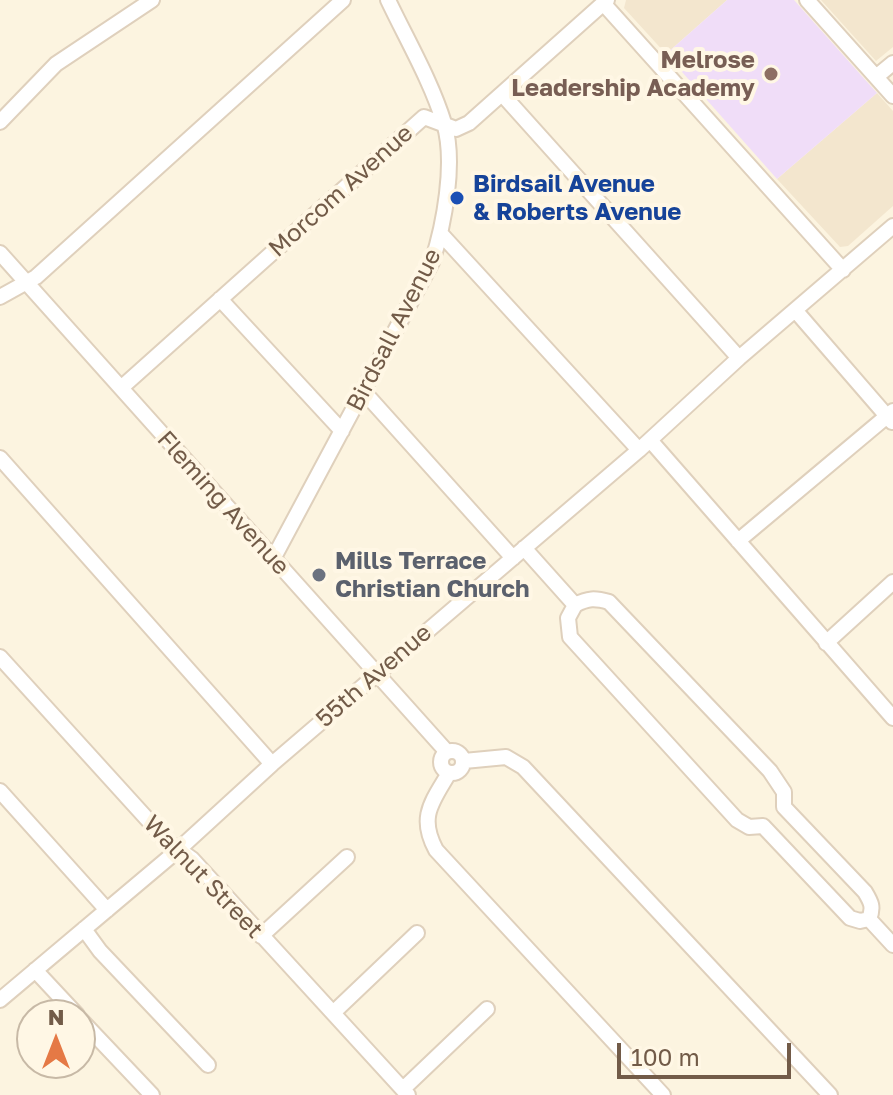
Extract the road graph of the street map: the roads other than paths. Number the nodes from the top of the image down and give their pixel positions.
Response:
1 (152, 0) edge
2 (343, 0) edge
3 (388, 0) edge
4 (807, 0) edge
5 (605, 2) edge
6 (893, 63) edge
7 (876, 77) junction
8 (502, 94) junction
9 (893, 96) edge
10 (0, 122) edge
11 (445, 125) junction
12 (893, 226) edge
13 (441, 234) junction
14 (0, 253) edge
15 (843, 270) junction
16 (25, 283) junction
17 (0, 297) edge
18 (220, 299) junction
19 (795, 310) junction
20 (739, 358) junction
21 (121, 388) junction
22 (364, 392) junction
23 (891, 416) edge
24 (342, 431) junction
25 (644, 445) junction
26 (0, 458) edge
27 (738, 541) junction
28 (518, 553) junction
29 (273, 559) junction
30 (893, 582) edge
31 (575, 605) junction
32 (826, 643) junction
33 (0, 657) edge
34 (376, 674) junction
35 (893, 718) edge
36 (447, 752) junction
37 (464, 761) junction
38 (272, 764) junction
39 (449, 773) junction
40 (0, 791) edge
41 (784, 807) junction
42 (763, 826) junction
43 (178, 850) junction
44 (347, 857) dead end
45 (829, 857) junction
46 (809, 876) junction
47 (107, 910) junction
48 (869, 919) junction
49 (84, 929) junction
50 (417, 933) dead end
51 (261, 936) junction
52 (893, 945) edge
53 (35, 970) junction
54 (62, 999) edge
55 (0, 1000) edge
56 (487, 1009) dead end
57 (333, 1013) junction
58 (96, 1036) edge
59 (208, 1065) dead end
60 (406, 1092) edge
61 (152, 1095) edge
62 (663, 1095) edge
63 (830, 1095) edge

1 - 10 street
2 - 16 street
3 - 11 street, Birdsall Avenue
4 - 7 street
5 - 8 street, Morcom Avenue
5 - 15 street
6 - 7 street
7 - 9 street
8 - 11 street, Morcom Avenue
8 - 20 street
11 - 13 street, Birdsall Avenue
11 - 18 street, Morcom Avenue
12 - 15 street, 55th Avenue
13 - 22 street, Birdsall Avenue
13 - 25 street
14 - 16 street, Fleming Avenue
15 - 19 street, 55th Avenue
16 - 17 street
16 - 21 street, Fleming Avenue
18 - 21 street, Morcom Avenue
18 - 24 street
19 - 20 street, 55th Avenue
19 - 23 street
20 - 25 street, 55th Avenue
21 - 29 street, Fleming Avenue
22 - 24 street, Birdsall Avenue
22 - 28 street
23 - 27 street
24 - 29 street, Birdsall Avenue
25 - 27 street
25 - 28 street, 55th Avenue
26 - 38 street
27 - 32 street
28 - 31 street
28 - 34 street, 55th Avenue
29 - 34 street, Fleming Avenue
30 - 32 street
31 - 41 street
31 - 42 street
32 - 35 street
33 - 43 street, Walnut Street
34 - 36 street, Fleming Avenue
34 - 38 street, 55th Avenue
36 - 37 street
36 - 39 street
37 - 39 street
37 - 63 street
38 - 43 street, 55th Avenue
39 - 62 street
40 - 47 street
41 - 42 street
41 - 45 street
42 - 46 street
43 - 47 street, 55th Avenue
43 - 51 street, Walnut Street
44 - 51 street
45 - 46 street
45 - 48 street
46 - 48 street
47 - 49 street, 55th Avenue
48 - 52 street
49 - 53 street, 55th Avenue
49 - 59 street
50 - 57 street
51 - 57 street, Walnut Street
53 - 54 street
53 - 55 street, 55th Avenue
56 - 60 street
57 - 60 street, Walnut Street
58 - 61 street

